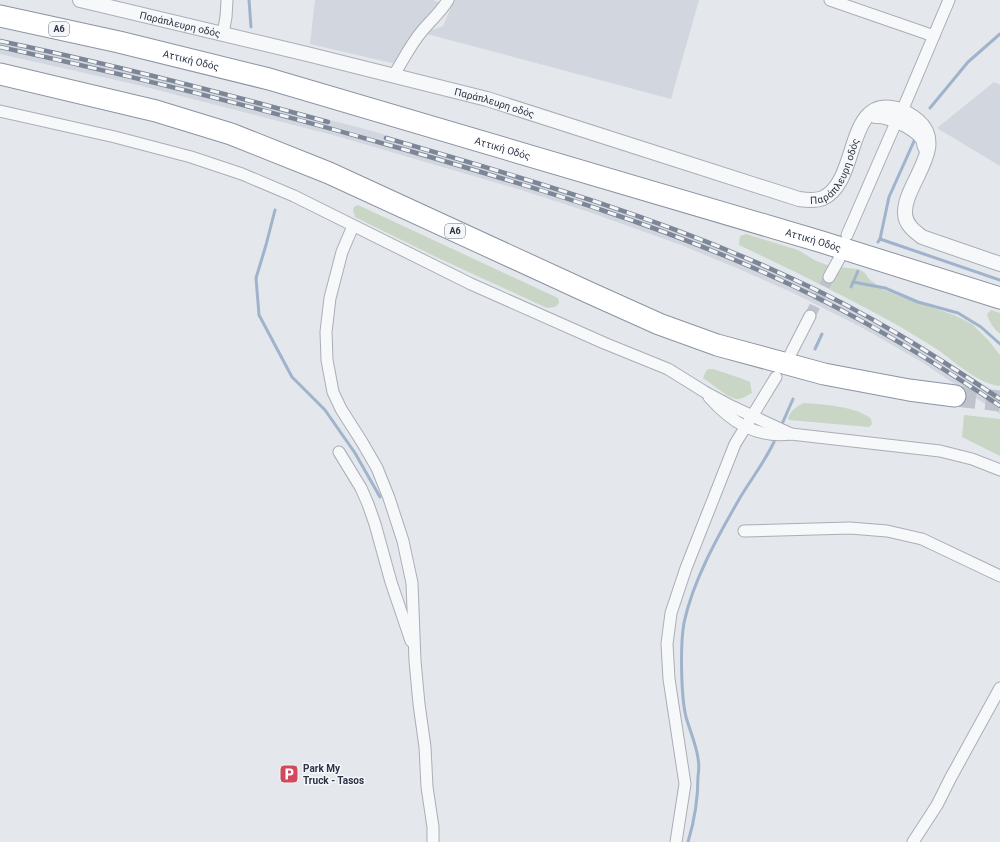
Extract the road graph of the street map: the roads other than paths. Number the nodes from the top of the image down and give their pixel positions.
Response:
1 (80, 0) edge
2 (227, 0) edge
3 (448, 0) edge
4 (830, 0) edge
5 (949, 0) edge
6 (0, 16) edge
7 (223, 34) junction
8 (934, 36) junction
9 (0, 74) edge
10 (394, 75) junction
11 (0, 111) edge
12 (900, 116) junction
13 (353, 226) junction
14 (847, 235) dead end
15 (838, 259) dead end
16 (1000, 264) edge
17 (829, 277) tunnel mouth
18 (1000, 298) edge
19 (810, 316) tunnel mouth
20 (790, 355) dead end
21 (776, 377) dead end
22 (705, 392) junction
23 (955, 396) tunnel mouth
24 (752, 416) junction
25 (745, 427) junction
26 (791, 434) junction
27 (339, 452) dead end
28 (1000, 470) edge
29 (744, 531) dead end
30 (1000, 576) edge
31 (415, 654) junction
32 (1000, 688) edge
33 (433, 842) edge
34 (676, 842) edge
35 (913, 842) edge

1 - 7 street, Παράπλευρη οδός
2 - 7 street
3 - 10 street
4 - 8 street
5 - 8 street
6 - 18 highway, Αττική Οδός / Α6
7 - 10 street, Παράπλευρη οδός
8 - 12 street
9 - 23 highway, Α6
10 - 12 street, Παράπλευρη οδός
11 - 13 street
12 - 14 street
12 - 16 street, Παράπλευρη οδός
13 - 22 street
13 - 31 street
15 - 17 street
19 - 20 street
21 - 24 street
22 - 24 street
22 - 25 street
24 - 25 street
24 - 26 street
25 - 26 street
25 - 34 street
26 - 28 street
27 - 31 street
29 - 30 street
31 - 33 street
32 - 35 street

